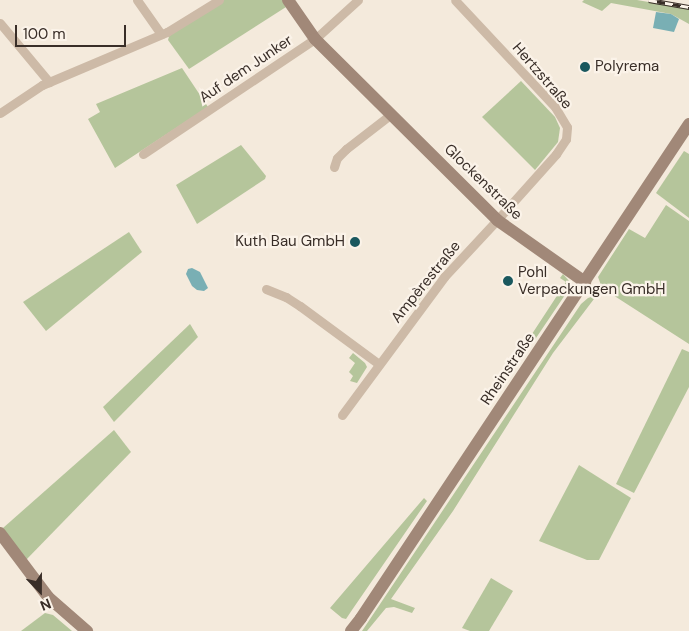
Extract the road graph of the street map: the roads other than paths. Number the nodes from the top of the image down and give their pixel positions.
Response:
1 (137, 0) edge
2 (219, 0) edge
3 (288, 0) edge
4 (358, 0) edge
5 (455, 0) edge
6 (0, 23) edge
7 (161, 34) junction
8 (315, 39) junction
9 (48, 82) junction
10 (0, 113) edge
11 (390, 115) junction
12 (689, 124) edge
13 (144, 154) dead end
14 (334, 167) dead end
15 (497, 220) junction
16 (585, 282) junction
17 (266, 289) dead end
18 (379, 364) junction
19 (342, 415) dead end
20 (0, 533) edge
21 (87, 631) edge
22 (351, 631) edge

1 - 7 street
2 - 7 street
3 - 8 main road, Glockenstraße
4 - 8 street, Auf dem Junker
5 - 15 street, Hertzstraße
6 - 9 street
7 - 9 street
8 - 11 main road, Glockenstraße
8 - 13 street, Auf dem Junker
9 - 10 street
11 - 14 street
11 - 15 main road, Glockenstraße
12 - 16 main road, Rheinstraße
15 - 16 main road, Glockenstraße
15 - 18 street, Ampèrestraße
16 - 22 main road, Rheinstraße
17 - 18 street
18 - 19 street, Ampèrestraße
20 - 21 main road

